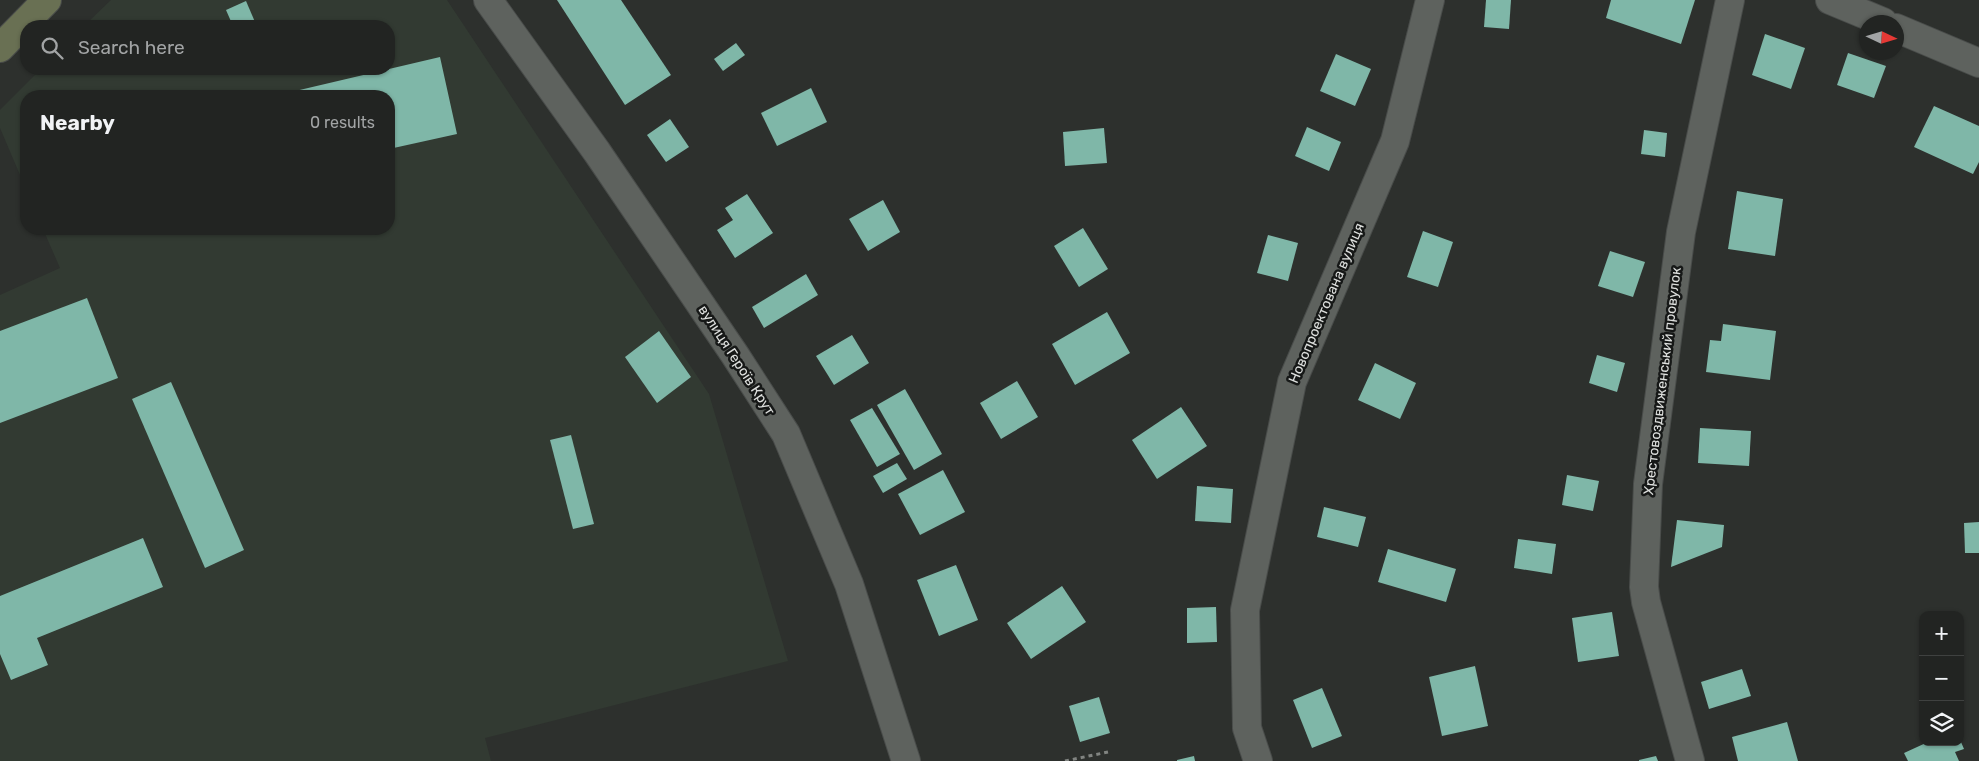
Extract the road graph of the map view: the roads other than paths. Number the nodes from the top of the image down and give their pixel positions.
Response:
1 (47, 0) edge
2 (488, 0) edge
3 (1430, 0) edge
4 (1730, 0) edge
5 (1830, 0) edge
6 (1866, 15) edge
7 (27, 20) edge
8 (20, 28) edge
9 (1904, 31) edge
10 (0, 48) edge
11 (1979, 64) edge
12 (906, 761) edge
13 (1258, 761) edge
14 (1690, 761) edge

1 - 7 main road
2 - 12 street, вулиця Героїв Крут
3 - 13 street, Новопроектована вулиця
4 - 14 street, Хрестовоздвиженський провулок
5 - 6 street
8 - 10 main road
9 - 11 street

